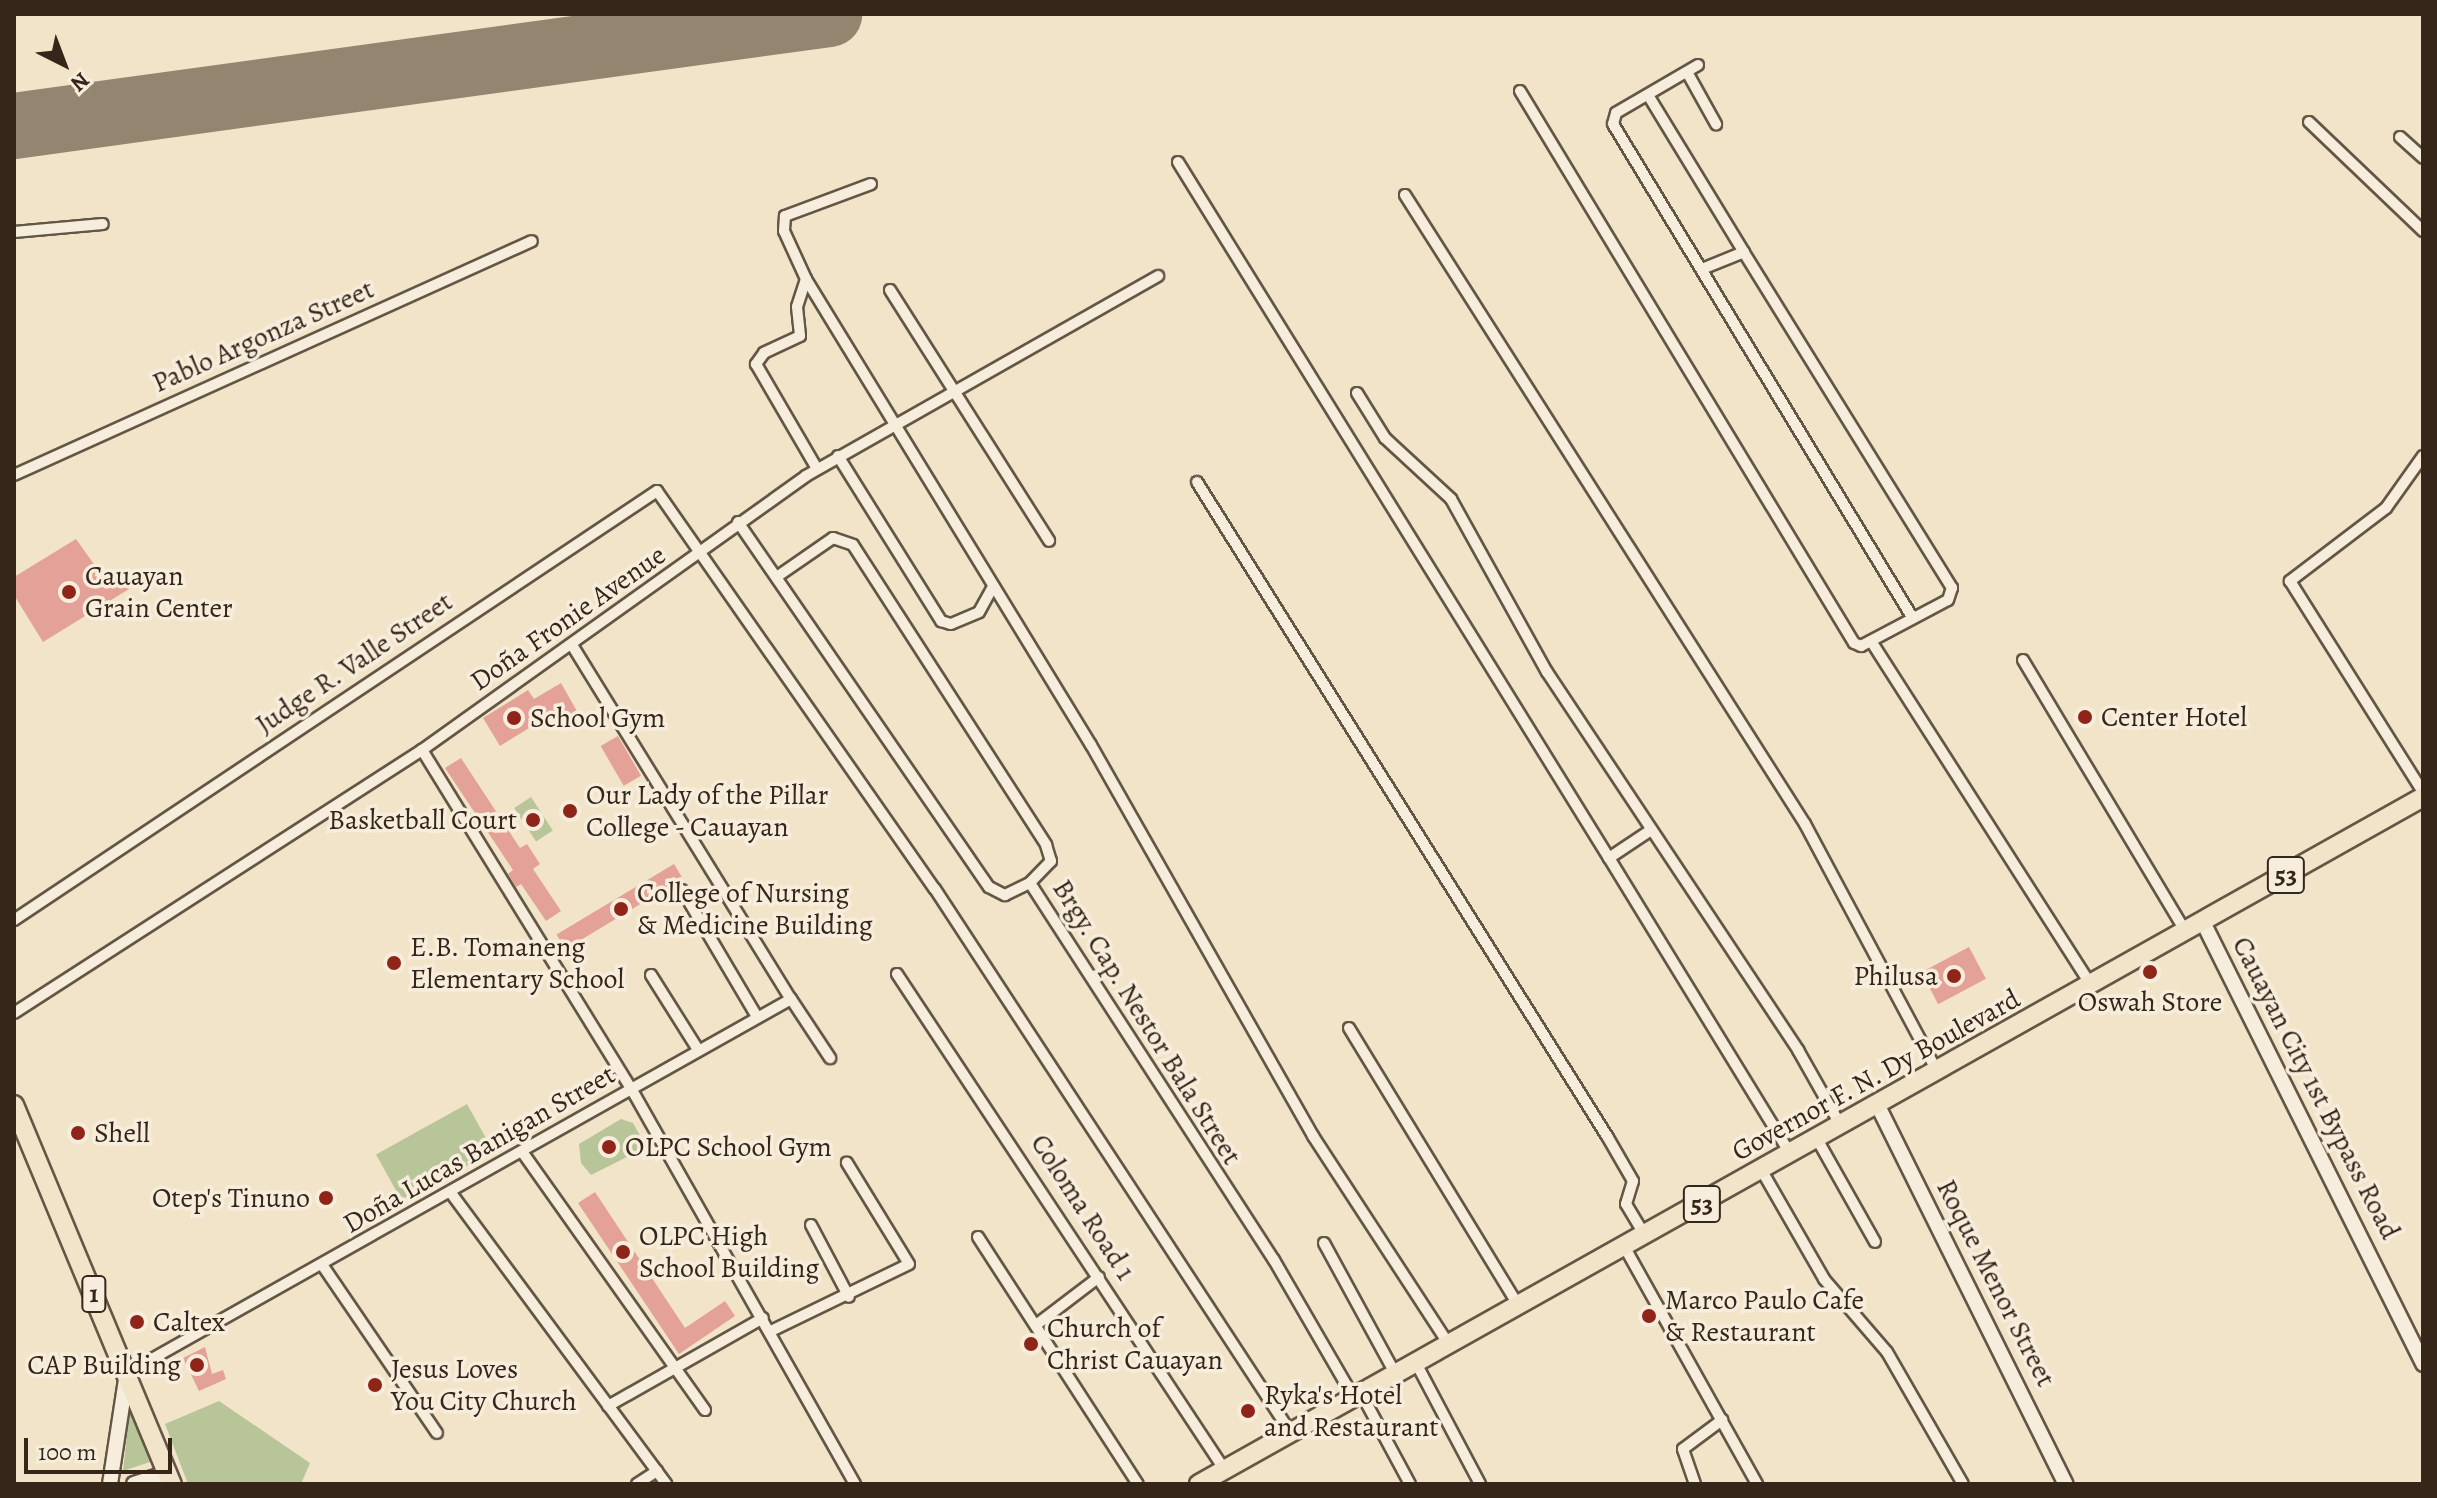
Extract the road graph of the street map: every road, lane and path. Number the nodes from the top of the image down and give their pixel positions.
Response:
1 (1698, 65) dead end
2 (1687, 72) junction
3 (1520, 91) dead end
4 (1648, 95) junction
5 (2309, 122) dead end
6 (1716, 124) dead end
7 (2400, 137) dead end
8 (2423, 158) edge
9 (1178, 162) dead end
10 (871, 184) dead end
11 (1405, 195) dead end
12 (103, 224) dead end
13 (2423, 231) edge
14 (14, 232) edge
15 (532, 241) dead end
16 (1744, 252) junction
17 (1702, 269) junction
18 (1158, 276) dead end
19 (806, 279) junction
20 (890, 290) dead end
21 (953, 391) junction
22 (1357, 393) dead end
23 (891, 424) junction
24 (838, 456) junction
25 (2423, 456) edge
26 (817, 469) junction
27 (14, 475) edge
28 (1197, 482) dead end
29 (738, 522) junction
30 (1049, 541) dead end
31 (703, 553) junction
32 (778, 576) junction
33 (993, 587) junction
34 (1912, 617) junction
35 (1871, 641) junction
36 (572, 645) junction
37 (2023, 660) dead end
38 (422, 750) junction
39 (2423, 794) edge
40 (1651, 830) junction
41 (1609, 858) junction
42 (1030, 883) junction
43 (682, 890) dead end
44 (14, 920) edge
45 (2203, 922) junction
46 (2186, 932) junction
47 (897, 974) dead end
48 (651, 975) dead end
49 (2091, 985) junction
50 (791, 999) junction
51 (14, 1013) edge
52 (756, 1015) junction
53 (1349, 1028) dead end
54 (697, 1048) junction
55 (830, 1058) dead end
56 (1938, 1073) junction
57 (632, 1090) junction
58 (14, 1105) edge
59 (1878, 1106) junction
60 (1841, 1126) junction
61 (1817, 1139) junction
62 (523, 1153) junction
63 (1791, 1155) junction
64 (847, 1163) dead end
65 (1762, 1171) junction
66 (451, 1193) junction
67 (811, 1225) dead end
68 (1645, 1236) junction
69 (978, 1237) dead end
70 (1875, 1242) dead end
71 (1324, 1243) dead end
72 (1624, 1246) junction
73 (323, 1266) junction
74 (1099, 1277) junction
75 (849, 1297) junction
76 (1519, 1306) junction
77 (763, 1318) junction
78 (1036, 1325) junction
79 (771, 1331) junction
80 (1449, 1345) junction
81 (1416, 1363) junction
82 (2423, 1364) edge
83 (678, 1365) junction
84 (127, 1373) junction
85 (1396, 1375) junction
86 (1358, 1397) junction
87 (608, 1406) junction
88 (705, 1410) dead end
89 (1722, 1420) junction
90 (437, 1433) dead end
91 (1291, 1433) junction
92 (1224, 1469) junction
93 (657, 1471) junction
94 (170, 1478) edge
95 (110, 1484) edge
96 (134, 1484) edge
97 (637, 1484) edge
98 (666, 1484) edge
99 (855, 1484) edge
100 (1138, 1484) edge
101 (1199, 1484) edge
102 (1410, 1484) edge
103 (1480, 1484) edge
104 (1695, 1484) edge
105 (1757, 1484) edge
106 (1963, 1484) edge
107 (2066, 1484) edge

1 - 2 street
2 - 4 street
2 - 6 street
3 - 35 street
4 - 16 street
4 - 17 street
5 - 13 street
7 - 8 street
9 - 41 street
10 - 19 street
11 - 56 street
12 - 14 street
15 - 27 street, Pablo Argonza Street
16 - 17 street
16 - 34 street
17 - 34 street
18 - 21 street, Doña Fronie Avenue
19 - 23 street
19 - 26 street
20 - 21 street
21 - 23 street, Doña Fronie Avenue
21 - 30 street
22 - 40 street
23 - 24 street, Doña Fronie Avenue
23 - 33 street
24 - 26 street, Doña Fronie Avenue
24 - 33 street
25 - 39 street
26 - 29 street, Doña Fronie Avenue
28 - 68 street
29 - 31 street, Doña Fronie Avenue
29 - 32 street, Brgy. Cap. Nestor Bala Street
31 - 36 street, Doña Fronie Avenue
31 - 44 street, Judge R. Valle Street
31 - 91 street
32 - 42 street, Brgy. Cap. Nestor Bala Street
32 - 42 street
33 - 80 street
34 - 35 street
35 - 49 street
36 - 38 street, Doña Fronie Avenue
36 - 50 street
37 - 46 street
38 - 51 street, Doña Fronie Avenue
38 - 57 street
39 - 45 highway, Governor F. N. Dy Boulevard / 53
40 - 41 street
40 - 60 street
41 - 63 street
42 - 86 street, Brgy. Cap. Nestor Bala Street
43 - 52 street
45 - 46 highway, Governor F. N. Dy Boulevard / 53
45 - 82 main road, Cauayan City 1st Bypass Road
46 - 49 highway, Governor F. N. Dy Boulevard / 53
47 - 74 street, Coloma Road 1
48 - 54 street
49 - 56 highway, Governor F. N. Dy Boulevard / 53
50 - 52 street, Doña Lucas Banigan Street
50 - 55 street
52 - 54 street, Doña Lucas Banigan Street
53 - 76 street
54 - 57 street, Doña Lucas Banigan Street
56 - 59 highway, Governor F. N. Dy Boulevard / 53
57 - 62 street, Doña Lucas Banigan Street
57 - 77 street
58 - 84 highway, 1
59 - 60 highway, Governor F. N. Dy Boulevard / 53
59 - 107 main road, Roque Menor Street
60 - 61 highway, Governor F. N. Dy Boulevard / 53
61 - 63 highway, Governor F. N. Dy Boulevard / 53
61 - 70 street
62 - 66 street, Doña Lucas Banigan Street
62 - 83 street
63 - 65 highway, Governor F. N. Dy Boulevard / 53
64 - 75 street
65 - 68 highway, Governor F. N. Dy Boulevard / 53
65 - 106 street
66 - 73 street, Doña Lucas Banigan Street
66 - 87 street
67 - 75 street
68 - 72 highway, Governor F. N. Dy Boulevard / 53
69 - 78 street
71 - 85 street
72 - 76 highway, Governor F. N. Dy Boulevard / 53
72 - 89 street
73 - 84 street, Doña Lucas Banigan Street
73 - 90 street
74 - 78 street
74 - 92 street, Coloma Road 1
75 - 79 street
76 - 80 highway, Governor F. N. Dy Boulevard / 53
77 - 79 street
77 - 83 street
78 - 100 street
79 - 99 street
80 - 81 highway, Governor F. N. Dy Boulevard / 53
81 - 85 highway, Governor F. N. Dy Boulevard / 53
81 - 103 street
83 - 87 street
83 - 88 street
84 - 94 highway, 1
84 - 95 main road
85 - 86 highway, Governor F. N. Dy Boulevard / 53
86 - 91 highway, Governor F. N. Dy Boulevard / 53
86 - 102 street, Brgy. Cap. Nestor Bala Street
87 - 93 street
89 - 104 street
89 - 105 street
91 - 92 highway, Governor F. N. Dy Boulevard / 53
92 - 101 highway, Governor F. N. Dy Boulevard / 53
93 - 97 street
93 - 98 street
94 - 96 main road

